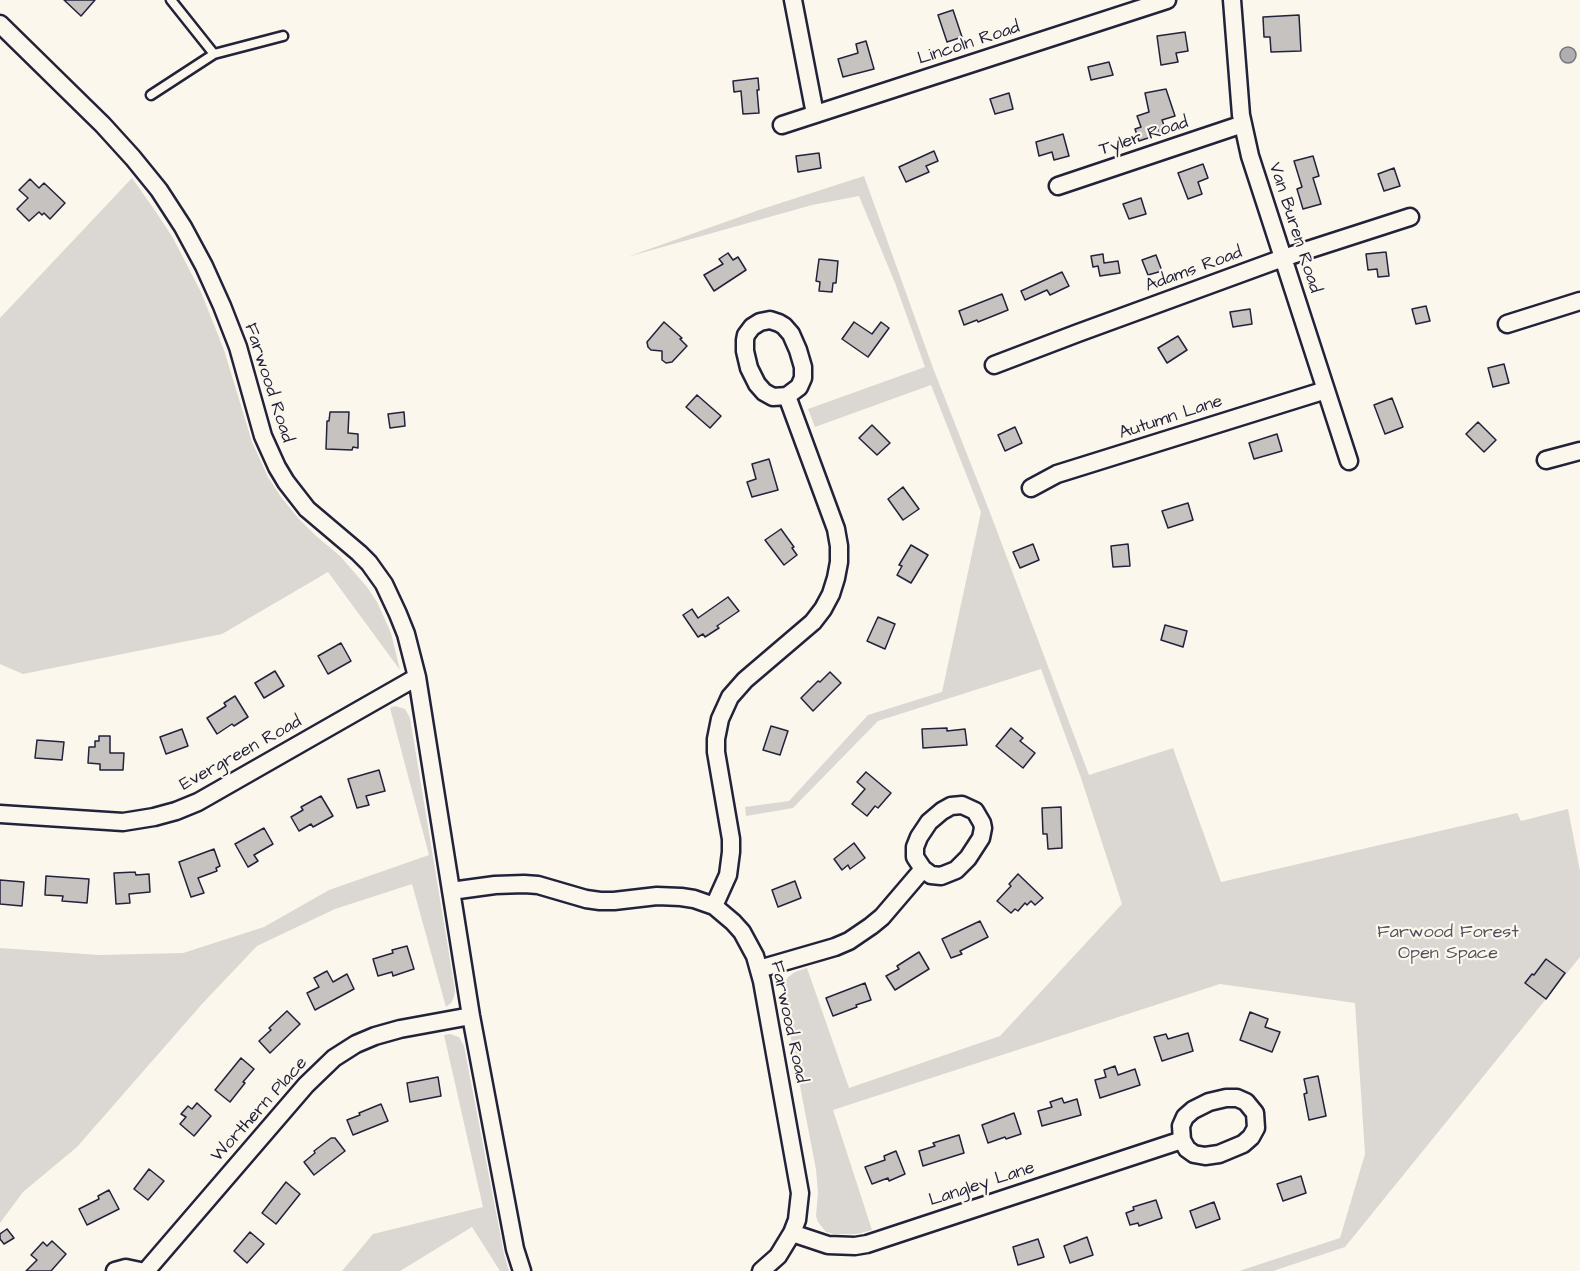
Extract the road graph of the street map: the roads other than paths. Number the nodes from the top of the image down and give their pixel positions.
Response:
1 (171, 0) edge
2 (793, 0) edge
3 (1167, 0) edge
4 (1232, 0) edge
5 (0, 24) edge
6 (283, 36) dead end
7 (214, 54) junction
8 (151, 95) dead end
9 (815, 114) junction
10 (782, 124) dead end
11 (1243, 124) junction
12 (1058, 186) dead end
13 (1410, 217) dead end
14 (1283, 258) junction
15 (1580, 301) edge
16 (1507, 324) dead end
17 (994, 365) dead end
18 (1326, 390) junction
19 (787, 396) junction
20 (1580, 451) edge
21 (1546, 460) dead end
22 (1349, 462) dead end
23 (1031, 488) dead end
24 (417, 677) junction
25 (0, 814) edge
26 (923, 869) junction
27 (451, 891) junction
28 (714, 906) junction
29 (759, 969) junction
30 (471, 1016) junction
31 (1182, 1140) junction
32 (792, 1233) junction
33 (115, 1271) edge
34 (140, 1271) edge
35 (146, 1271) edge
36 (522, 1271) edge
37 (761, 1271) edge

1 - 7 lane
2 - 9 street
3 - 9 street, Lincoln Road
4 - 11 street, Van Buren Road
5 - 24 street, Farwood Road
6 - 7 lane
7 - 8 lane
9 - 10 street, Lincoln Road
11 - 12 street, Tyler Road
11 - 14 street, Van Buren Road
13 - 14 street, Adams Road
14 - 17 street, Adams Road
14 - 18 street, Van Buren Road
15 - 16 street
18 - 22 street, Van Buren Road
18 - 23 street, Autumn Lane
19 - 19 street
19 - 28 street
20 - 21 street
24 - 25 street, Evergreen Road
24 - 27 street, Farwood Road
26 - 26 street
26 - 29 street
27 - 28 street, Farwood Road
27 - 30 street, Farwood Road
28 - 29 street, Farwood Road
29 - 32 street, Farwood Road
30 - 35 street, Worthern Place
30 - 36 street, Farwood Road
31 - 31 street
31 - 32 street, Langley Lane
32 - 37 street, Farwood Road
33 - 34 street

